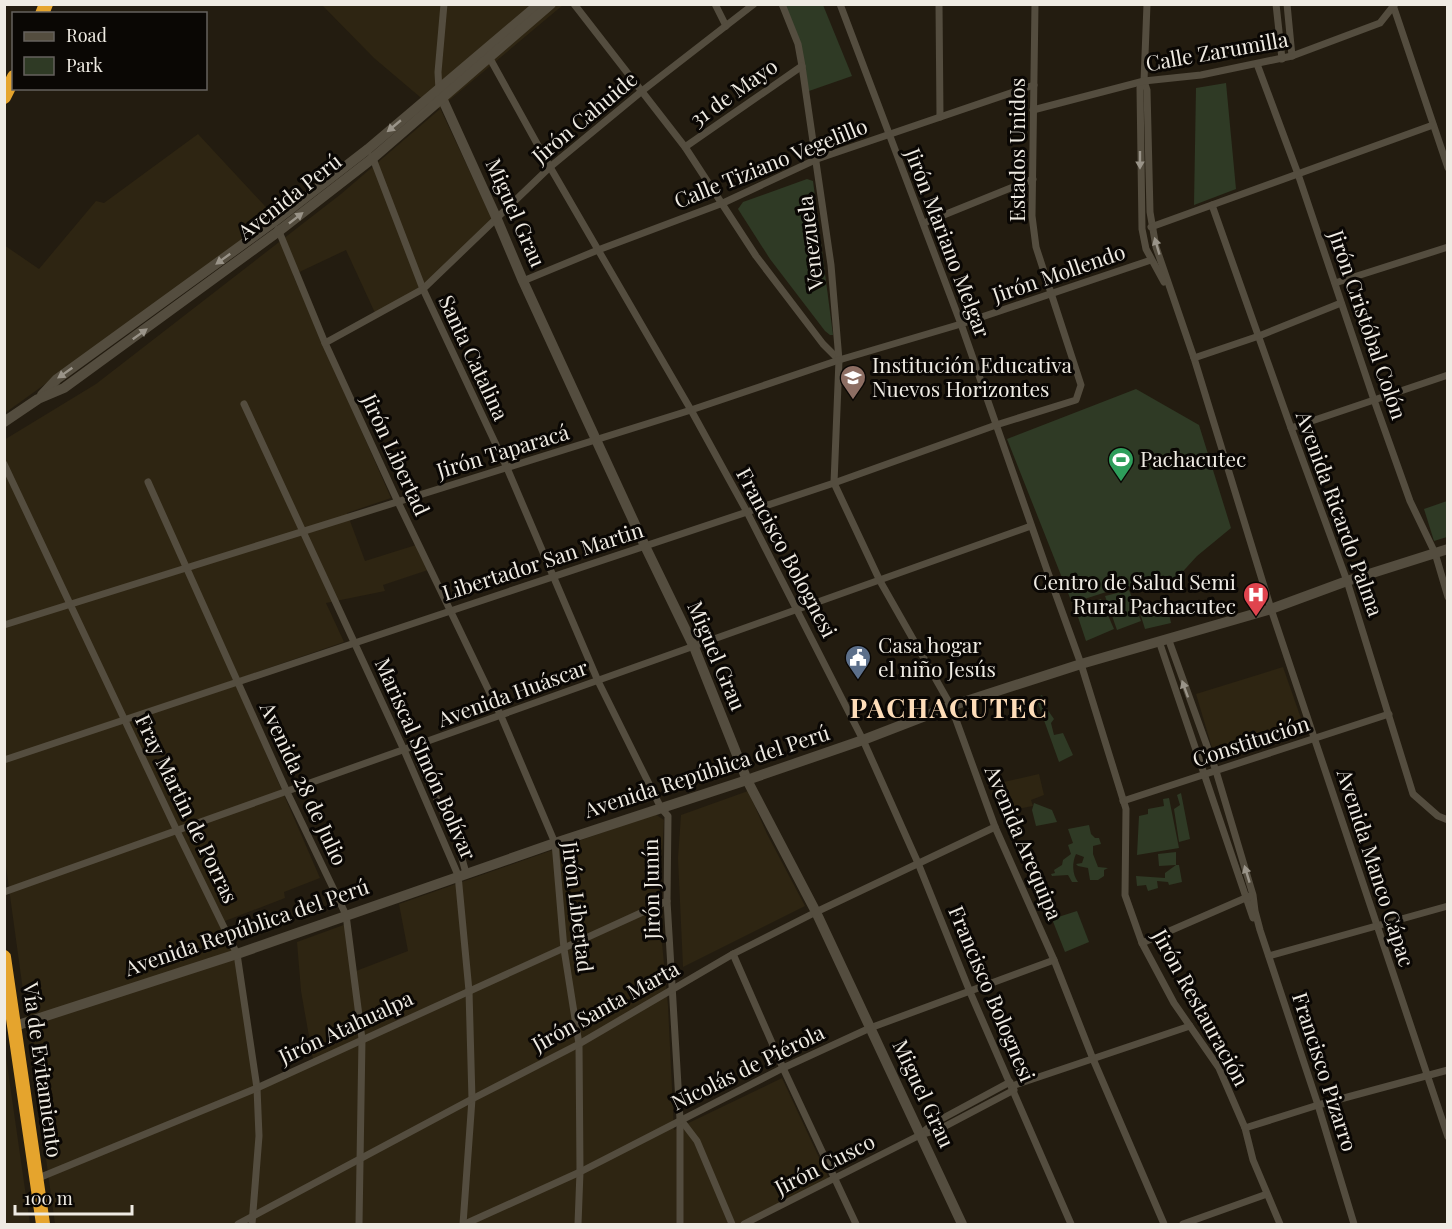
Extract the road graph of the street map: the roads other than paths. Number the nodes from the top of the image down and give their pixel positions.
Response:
1 (444, 4) edge
2 (539, 4) edge
3 (551, 4) edge
4 (574, 4) edge
5 (715, 4) edge
6 (754, 4) edge
7 (782, 4) edge
8 (840, 4) edge
9 (939, 4) edge
10 (1035, 4) edge
11 (1147, 4) edge
12 (1276, 4) edge
13 (1287, 4) edge
14 (1394, 5) edge
15 (726, 26) junction
16 (487, 53) junction
17 (1292, 56) junction
18 (1282, 59) junction
19 (1257, 64) junction
20 (802, 66) junction
21 (12, 81) edge
22 (1144, 81) junction
23 (1034, 85) junction
24 (642, 91) junction
25 (440, 93) junction
26 (4, 97) edge
27 (1033, 110) junction
28 (940, 117) junction
29 (1433, 125) junction
30 (888, 135) junction
31 (685, 147) junction
32 (370, 153) junction
33 (817, 159) junction
34 (550, 167) junction
35 (1448, 168) edge
36 (1298, 174) junction
37 (1033, 178) junction
38 (723, 203) junction
39 (1212, 205) junction
40 (496, 217) junction
41 (924, 223) junction
42 (277, 226) junction
43 (1151, 227) junction
44 (1448, 247) edge
45 (598, 250) junction
46 (1151, 260) junction
47 (523, 281) junction
48 (1335, 283) junction
49 (423, 290) junction
50 (1052, 293) junction
51 (1174, 302) junction
52 (1341, 303) junction
53 (961, 324) junction
54 (1259, 336) junction
55 (325, 343) junction
56 (1194, 358) junction
57 (839, 360) junction
58 (1448, 375) edge
59 (1081, 385) joint
60 (1374, 400) junction
61 (244, 404) dead end
62 (692, 410) junction
63 (4, 422) edge
64 (996, 425) junction
65 (1291, 428) junction
66 (597, 440) junction
67 (4, 464) edge
68 (507, 468) junction
69 (148, 482) dead end
70 (834, 483) junction
71 (398, 502) junction
72 (747, 512) junction
73 (1031, 526) junction
74 (303, 531) junction
75 (645, 546) junction
76 (1448, 549) edge
77 (1435, 553) junction
78 (186, 568) junction
79 (553, 576) junction
80 (880, 581) junction
81 (1347, 581) junction
82 (1448, 597) edge
83 (71, 605) junction
84 (1271, 609) junction
85 (451, 610) junction
86 (798, 610) junction
87 (4, 626) edge
88 (1163, 639) junction
89 (355, 642) junction
90 (694, 647) junction
91 (1081, 664) junction
92 (237, 681) junction
93 (598, 681) junction
94 (951, 706) junction
95 (1389, 714) junction
96 (501, 716) junction
97 (125, 720) junction
98 (1314, 739) junction
99 (863, 740) junction
100 (404, 750) junction
101 (4, 760) edge
102 (420, 764) dead end
103 (1216, 771) junction
104 (1204, 775) junction
105 (747, 780) junction
106 (287, 792) junction
107 (1123, 801) junction
108 (661, 808) junction
109 (1448, 820) edge
110 (995, 826) junction
111 (177, 831) junction
112 (555, 843) junction
113 (918, 863) junction
114 (462, 874) junction
115 (4, 892) edge
116 (1250, 897) junction
117 (667, 901) junction
118 (1448, 906) edge
119 (816, 912) junction
120 (346, 915) junction
121 (1376, 926) junction
122 (1142, 943) junction
123 (564, 949) junction
124 (237, 954) junction
125 (733, 954) junction
126 (1269, 956) junction
127 (4, 957) edge
128 (1054, 960) junction
129 (672, 990) junction
130 (469, 991) junction
131 (970, 992) junction
132 (15, 1026) junction
133 (1190, 1026) junction
134 (870, 1029) junction
135 (362, 1039) junction
136 (579, 1044) junction
137 (1094, 1059) junction
138 (783, 1068) junction
139 (1448, 1070) edge
140 (1427, 1076) junction
141 (1012, 1086) junction
142 (257, 1088) junction
143 (472, 1099) junction
144 (1318, 1105) junction
145 (680, 1119) junction
146 (1245, 1128) junction
147 (920, 1135) junction
148 (1448, 1137) edge
149 (361, 1159) junction
150 (580, 1172) junction
151 (36, 1179) junction
152 (835, 1179) junction
153 (1267, 1194) junction
154 (253, 1221) edge
155 (43, 1224) edge
156 (238, 1224) edge
157 (359, 1224) edge
158 (464, 1224) edge
159 (578, 1224) edge
160 (680, 1224) edge
161 (732, 1224) edge
162 (744, 1224) edge
163 (856, 1224) edge
164 (963, 1224) edge
165 (1071, 1224) edge
166 (1164, 1224) edge
167 (1183, 1224) edge
168 (1280, 1224) edge
169 (1354, 1224) edge

1 - 25 street
2 - 16 street, Avenida Perú
3 - 16 street, Avenida Perú
4 - 24 street
5 - 15 street
6 - 15 street, Jirón Cahuide
7 - 20 street, Venezuela
8 - 30 street, Jirón Mariano Melgar
9 - 28 street
10 - 23 street, Estados Unidos
11 - 22 street
12 - 18 street
13 - 17 street
14 - 17 street, Calle Zarumilla
14 - 29 street
15 - 24 street, Jirón Cahuide
16 - 25 street, Avenida Perú
16 - 34 street, Francisco Bolognesi
17 - 18 street, Calle Zarumilla
18 - 19 street, Calle Zarumilla
19 - 22 street, Calle Zarumilla
19 - 36 street, Jirón Cristóbal Colón
20 - 31 street, 31 de Mayo
20 - 33 street, Venezuela
21 - 26 highway
22 - 27 street, Calle Zarumilla
22 - 43 street
22 -> 46 street
23 - 27 street, Estados Unidos
23 - 28 street, Calle Tiziano Vegelillo
24 - 31 street
24 - 34 street, Jirón Cahuide
25 - 32 street, Avenida Perú
25 - 40 street, Miguel Grau
27 - 37 street, Estados Unidos
28 - 30 street, Calle Tiziano Vegelillo
29 - 35 street
29 - 36 street
30 - 33 street, Calle Tiziano Vegelillo
30 - 41 street, Jirón Mariano Melgar
31 - 38 street
32 - 42 street, Avenida Perú
32 - 49 street, Santa Catalina
33 - 38 street, Calle Tiziano Vegelillo
33 - 57 street, Venezuela
34 - 40 street, Jirón Cahuide
34 - 45 street, Francisco Bolognesi
36 - 39 street
36 - 48 street, Jirón Cristóbal Colón
37 - 41 street
37 - 50 street, Estados Unidos
38 - 45 street, Calle Tiziano Vegelillo
38 - 57 street
39 - 43 street
39 - 54 street, Avenida Ricardo Palma
40 - 47 street, Miguel Grau
40 - 49 street, Jirón Cahuide
41 - 53 street, Jirón Mariano Melgar
42 - 55 street, Jirón Libertad
42 - 63 street, Avenida Perú
51 -> 43 street
44 - 48 street
45 - 47 street, Calle Tiziano Vegelillo
45 - 62 street, Francisco Bolognesi
46 - 50 street, Jirón Mollendo
46 - 51 street
47 - 66 street, Miguel Grau
48 - 52 street, Jirón Cristóbal Colón
49 - 55 street, Jirón Cahuide
49 - 68 street, Santa Catalina
50 - 53 street, Jirón Mollendo
50 - 59 street, Estados Unidos
51 - 56 street, Avenida Manco Cápac
52 - 54 street
52 - 60 street, Jirón Cristóbal Colón
53 - 57 street, Jirón Mollendo
53 - 64 street, Jirón Mariano Melgar
54 - 56 street
54 - 65 street, Avenida Ricardo Palma
55 - 71 street, Jirón Libertad
56 - 84 street, Avenida Manco Cápac
57 - 62 street, Jirón Taparacá
57 - 70 street, Venezuela
58 - 60 street
59 - 64 street, Libertador San Martin
60 - 65 street
60 - 77 street, Jirón Cristóbal Colón
61 - 74 street, Mariscal SImón Bolívar
62 - 66 street, Jirón Taparacá
62 - 72 street, Francisco Bolognesi
64 - 70 street, Libertador San Martin
64 - 73 street, Jirón Mariano Melgar
65 - 81 street, Avenida Ricardo Palma
66 - 68 street, Jirón Taparacá
66 - 75 street, Miguel Grau
67 - 83 street, Fray Martin de Porras
68 - 71 street, Jirón Taparacá
68 - 79 street, Santa Catalina
69 - 78 street, Avenida 28 de Julio
70 - 72 street, Libertador San Martin
70 - 80 street, Avenida Arequipa
71 - 74 street, Jirón Taparacá
71 - 85 street, Jirón Libertad
72 - 75 street, Libertador San Martin
72 - 86 street, Francisco Bolognesi
73 - 80 street, Avenida Huáscar
73 - 91 street, Jirón Mariano Melgar
74 - 78 street, Jirón Taparacá
74 - 89 street, Mariscal SImón Bolívar
75 - 79 street, Libertador San Martin
75 - 90 street, Miguel Grau
76 - 77 street, Avenida República del Perú
77 - 81 street, Avenida República del Perú
77 - 82 street, Jirón Cristóbal Colón
78 - 83 street, Jirón Taparacá
78 - 92 street, Avenida 28 de Julio
79 - 85 street, Libertador San Martin
79 - 93 street, Santa Catalina
80 - 86 street, Avenida Huáscar
80 - 94 street, Avenida Arequipa
81 - 84 street, Avenida República del Perú
81 - 95 street, Avenida Ricardo Palma
83 - 87 street, Jirón Taparacá
83 - 97 street, Fray Martin de Porras
84 - 88 street, Avenida República del Perú
84 - 98 street, Avenida Manco Cápac
85 - 89 street, Libertador San Martin
85 - 96 street, Jirón Libertad
86 - 90 street, Avenida Huáscar
86 - 99 street, Francisco Bolognesi
88 - 91 street, Avenida República del Perú
103 -> 88 street, Francisco Pizarro
88 - 104 street, Francisco Pizarro
89 - 92 street, Libertador San Martin
89 - 100 street, Mariscal SImón Bolívar
90 - 93 street, Avenida Huáscar
90 - 105 street, Miguel Grau
91 - 94 street, Avenida República del Perú
91 - 107 street, Jirón Restauración
92 - 97 street, Libertador San Martin
92 - 106 street, Avenida 28 de Julio
93 - 96 street, Avenida Huáscar
93 - 108 street, Santa Catalina
94 - 99 street, Avenida República del Perú
94 - 110 street, Avenida Arequipa
95 - 98 street, Constitución
95 - 109 street, Avenida Ricardo Palma
96 - 100 street, Avenida Huáscar
96 - 112 street, Jirón Libertad
97 - 101 street, Libertador San Martin
97 - 111 street, Fray Martin de Porras
98 - 103 street, Constitución
98 - 121 street, Avenida Manco Cápac
99 - 105 street, Avenida República del Perú
99 - 113 street, Francisco Bolognesi
100 - 106 street, Avenida Huáscar
100 - 114 street, Mariscal SImón Bolívar
102 - 114 street
103 - 104 street, Constitución
116 -> 103 street, Francisco Pizarro
104 - 107 street, Constitución
104 - 116 street, Francisco Pizarro
105 - 108 street, Avenida República del Perú
105 - 119 street, Miguel Grau
106 - 111 street, Avenida Huáscar
106 - 120 street, Avenida 28 de Julio
107 - 122 street, Jirón Restauración
108 - 112 street, Avenida República del Perú
108 - 117 street, Jirón Junín
110 - 113 street, Jirón Santa Marta
110 - 128 street, Avenida Arequipa
111 - 115 street, Avenida Huáscar
111 - 124 street, Fray Martin de Porras
112 - 114 street, Avenida República del Perú
112 - 123 street, Jirón Libertad
113 - 119 street, Jirón Santa Marta
113 - 131 street, Francisco Bolognesi
114 - 120 street, Avenida República del Perú
114 - 130 street, Mariscal SImón Bolívar
116 - 122 street
116 - 126 street, Francisco Pizarro
117 - 123 street, Jirón Atahualpa
117 - 129 street, Jirón Junín
118 - 121 street
119 - 125 street, Jirón Santa Marta
119 - 134 street, Miguel Grau
120 - 124 street, Avenida República del Perú
120 - 135 street, Avenida 28 de Julio
121 - 126 street
121 - 140 street, Avenida Manco Cápac
122 - 133 street, Jirón Restauración
123 - 130 street, Jirón Atahualpa
123 - 136 street, Jirón Libertad
124 - 132 street, Avenida República del Perú
124 - 142 street, Fray Martin de Porras
125 - 129 street, Jirón Santa Marta
125 - 138 street
126 - 144 street, Francisco Pizarro
127 - 132 highway, Vía de Evitamiento
128 - 131 street, Nicolás de Piérola
128 - 137 street, Avenida Arequipa
129 - 136 street, Jirón Santa Marta
129 - 145 street, Jirón Junín
130 - 135 street, Jirón Atahualpa
130 - 143 street, Mariscal SImón Bolívar
131 - 134 street, Nicolás de Piérola
131 - 141 street, Francisco Bolognesi
132 - 151 highway, Vía de Evitamiento
133 - 137 street, Jirón Cusco
133 - 146 street, Jirón Restauración
134 - 138 street, Nicolás de Piérola
134 - 147 street, Miguel Grau
135 - 142 street, Jirón Atahualpa
135 - 149 street, Avenida 28 de Julio
136 - 143 street, Jirón Santa Marta
136 - 150 street, Jirón Libertad
137 - 141 street, Jirón Cusco
137 - 166 street, Avenida Arequipa
138 - 145 street, Nicolás de Piérola
138 - 152 street
139 - 140 street
140 - 144 street
140 - 148 street, Avenida Manco Cápac
141 - 147 street, Jirón Cusco
141 - 165 street, Francisco Bolognesi
142 - 151 street, Jirón Atahualpa
142 - 154 street, Fray Martin de Porras
143 - 149 street, Jirón Santa Marta
143 - 158 street, Mariscal SImón Bolívar
144 - 146 street
144 - 169 street, Francisco Pizarro
145 - 150 street, Nicolás de Piérola
145 - 160 street, Jirón Junín
145 - 161 street
146 - 153 street, Jirón Restauración
147 - 152 street, Jirón Cusco
147 - 164 street, Miguel Grau
149 - 154 street, Jirón Santa Marta
149 - 157 street, Avenida 28 de Julio
150 - 158 street, Nicolás de Piérola
150 - 159 street, Jirón Libertad
151 - 155 highway, Vía de Evitamiento
152 - 162 street, Jirón Cusco
152 - 163 street
153 - 167 street
153 - 168 street, Jirón Restauración
154 - 156 street, Jirón Santa Marta

